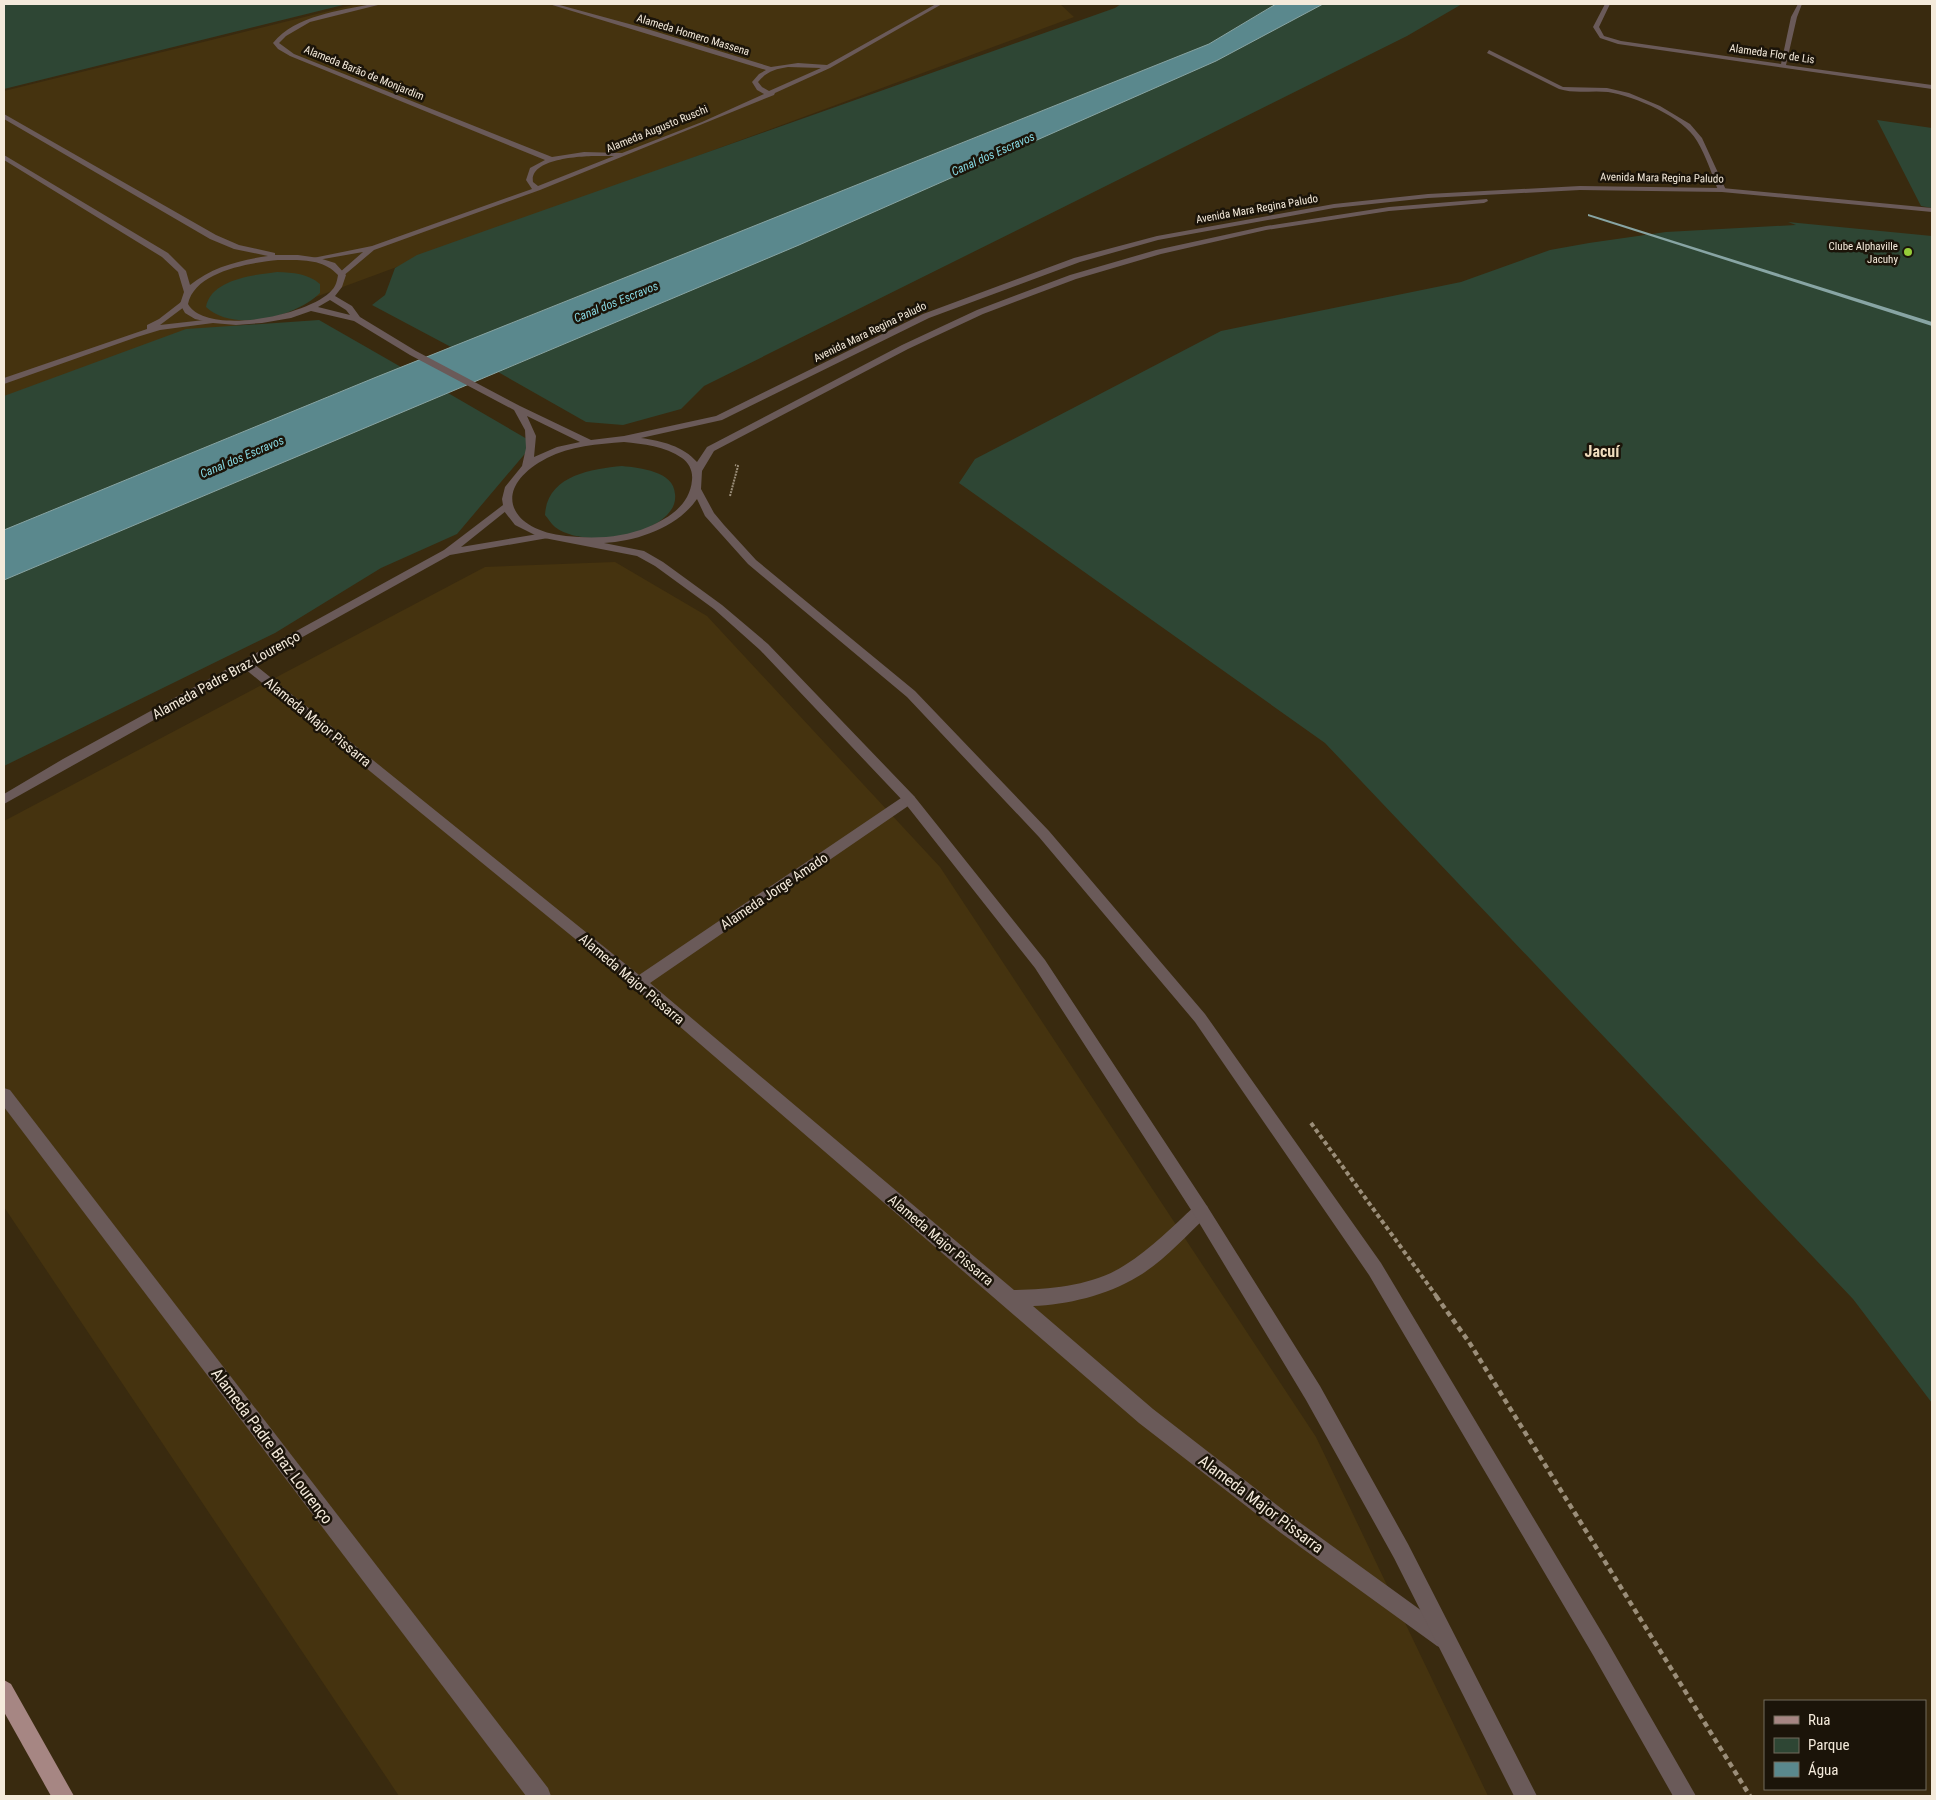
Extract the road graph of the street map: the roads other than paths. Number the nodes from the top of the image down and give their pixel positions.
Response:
1 (379, 4) edge
2 (551, 4) edge
3 (939, 4) edge
4 (1607, 4) edge
5 (1800, 4) edge
6 (1489, 52) dead end
7 (1783, 66) junction
8 (828, 67) junction
9 (770, 70) junction
10 (1932, 87) edge
11 (772, 94) junction
12 (4, 116) edge
13 (620, 155) junction
14 (4, 157) edge
15 (552, 160) junction
16 (538, 189) junction
17 (1722, 190) junction
18 (1932, 210) edge
19 (1882, 214) dead end
20 (372, 248) junction
21 (282, 258) junction
22 (312, 259) junction
23 (342, 275) junction
24 (188, 291) junction
25 (331, 297) junction
26 (184, 304) junction
27 (311, 308) junction
28 (358, 319) junction
29 (213, 321) junction
30 (134, 334) junction
31 (4, 380) edge
32 (517, 408) junction
33 (624, 439) junction
34 (588, 442) junction
35 (527, 466) junction
36 (697, 471) junction
37 (697, 490) junction
38 (507, 506) junction
39 (544, 536) junction
40 (578, 542) junction
41 (448, 552) junction
42 (247, 664) junction
43 (909, 799) junction
44 (4, 800) edge
45 (639, 983) junction
46 (4, 1095) edge
47 (1201, 1211) junction
48 (1011, 1299) junction
49 (1448, 1642) junction
50 (4, 1691) edge
51 (63, 1796) edge
52 (540, 1796) edge
53 (1526, 1796) edge
54 (1685, 1796) edge

1 - 15 street, Alameda Barão de Monjardim
2 - 9 street, Alameda Homero Massena
3 - 8 street, Alameda Augusto Ruschi
4 - 7 street, Alameda Flor de Lis
5 - 7 street
6 - 17 street
7 - 10 street, Alameda Flor de Lis
8 - 9 street, Alameda Homero Massena
8 - 11 street, Alameda Augusto Ruschi
9 - 11 street
11 - 13 street, Alameda Augusto Ruschi
12 - 21 street
13 - 15 street
13 - 16 street, Alameda Augusto Ruschi
14 - 24 street
15 - 16 street
16 - 20 street, Alameda Augusto Ruschi
17 - 18 street, Avenida Mara Regina Paludo
17 - 33 street, Avenida Mara Regina Paludo
19 - 36 street, Avenida Mara Regina Paludo
20 - 22 street, Alameda Augusto Ruschi
20 - 23 street, Alameda Augusto Ruschi
21 - 22 street
21 - 24 street
22 - 23 street
23 - 25 street
24 - 26 street
25 - 27 street
25 - 28 street
26 - 29 street
26 - 30 street
27 - 28 street
27 - 29 street
28 - 32 street
29 - 30 street
30 - 31 street
32 - 34 street
32 - 35 street
33 - 34 street
33 - 36 street
34 - 35 street
35 - 38 street
36 - 37 street
37 - 40 street
37 - 54 street
38 - 39 street
38 - 41 street, Alameda Padre Braz Lourenço
39 - 40 street
39 - 41 street, Alameda Padre Braz Lourenço
40 - 43 street
41 - 42 street, Alameda Padre Braz Lourenço
42 - 44 street, Alameda Padre Braz Lourenço
42 - 45 street, Alameda Major Pissarra
43 - 45 street, Alameda Jorge Amado
43 - 47 street
45 - 48 street, Alameda Major Pissarra
46 - 52 street, Alameda Padre Braz Lourenço
47 - 48 street
47 - 49 street
48 - 49 street, Alameda Major Pissarra
49 - 53 street
50 - 51 main road

